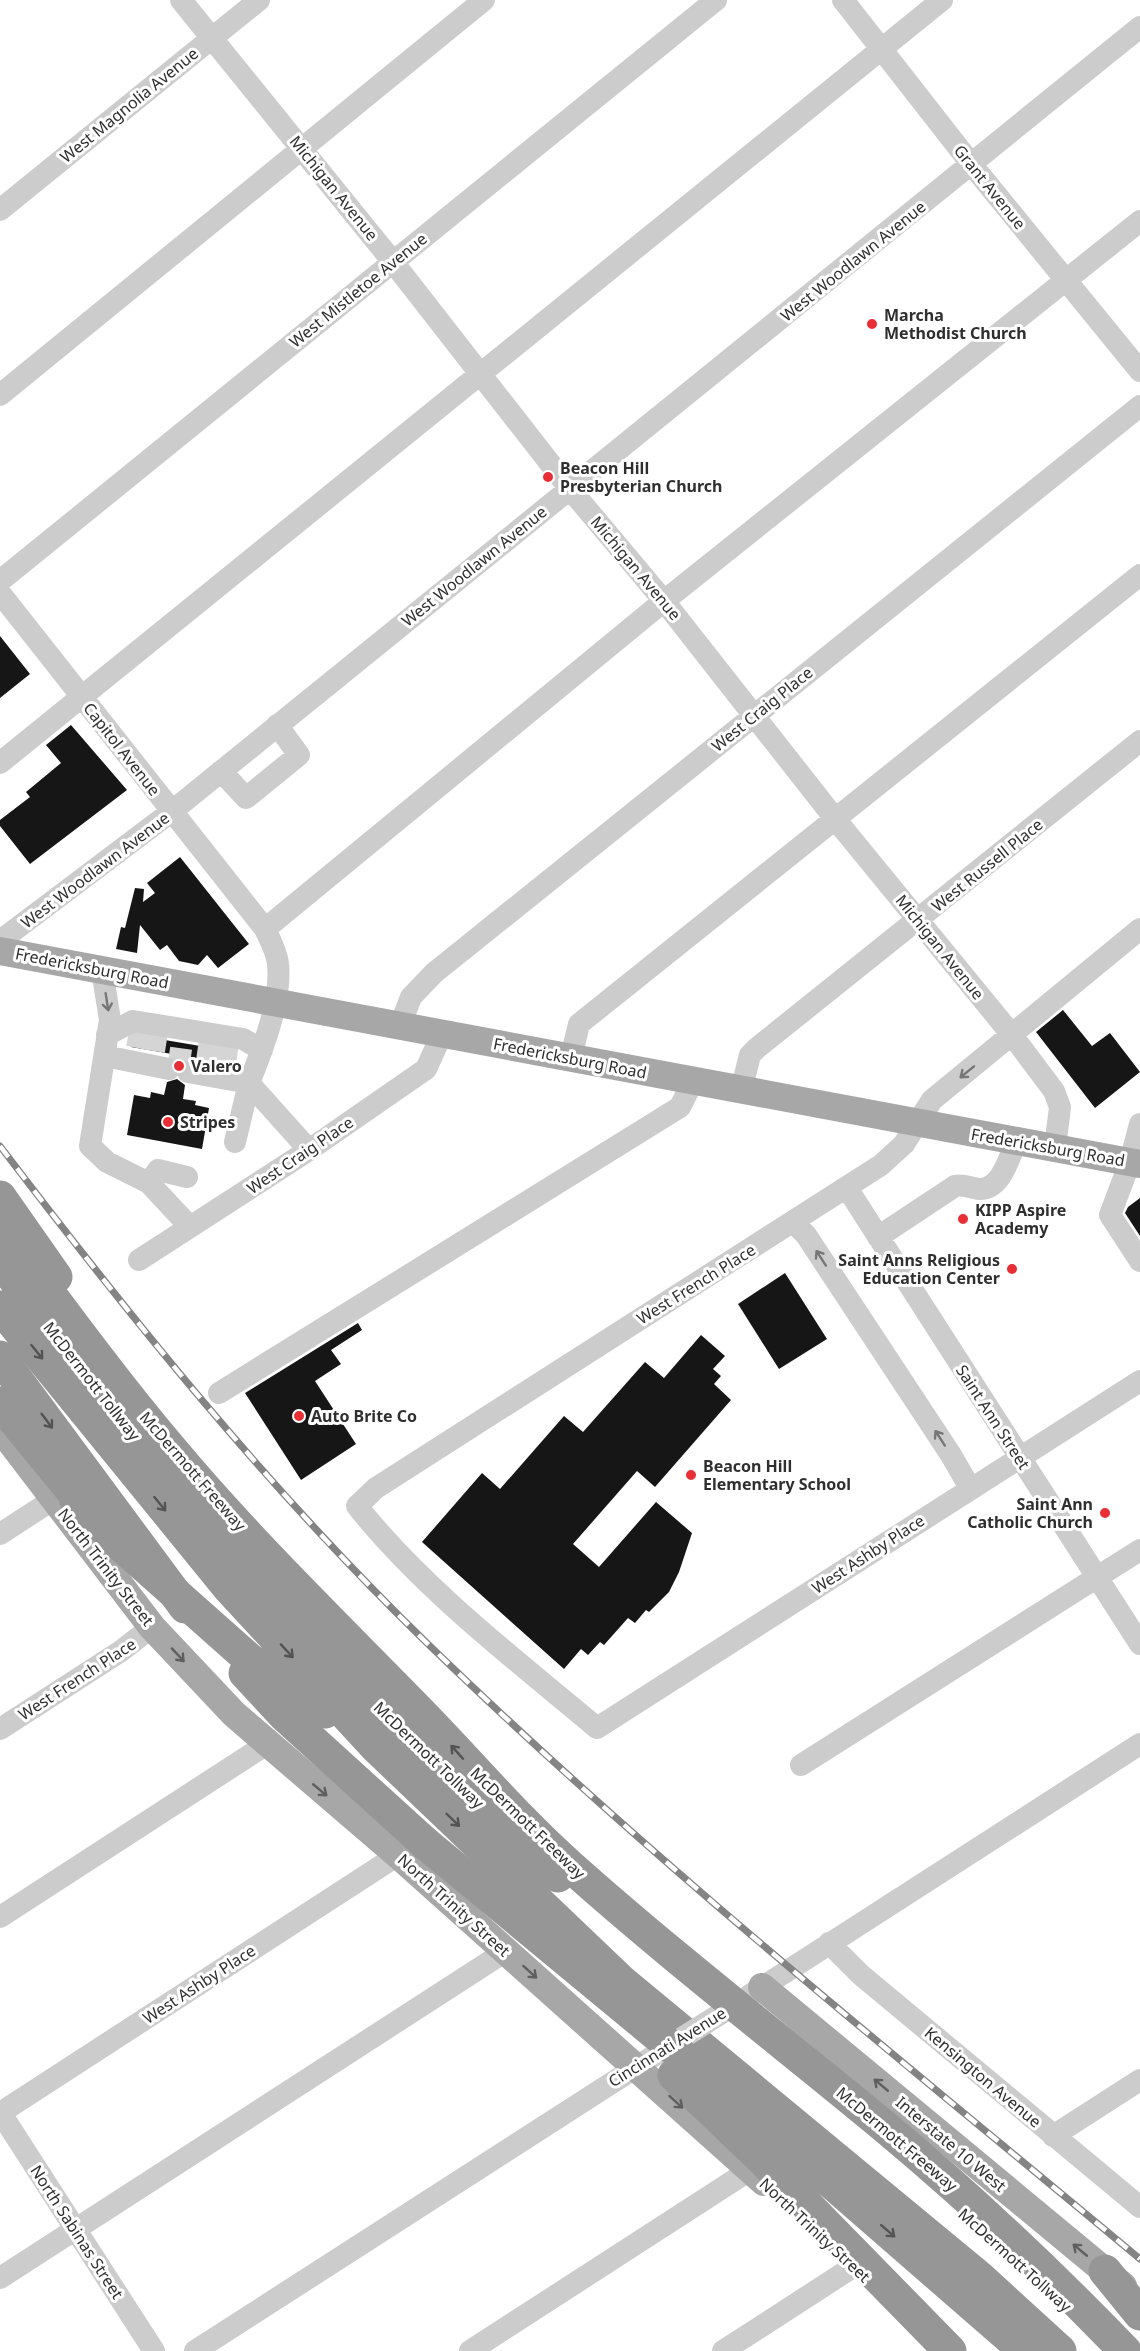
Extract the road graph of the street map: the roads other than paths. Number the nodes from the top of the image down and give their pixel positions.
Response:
1 (181, 0) edge
2 (259, 0) edge
3 (484, 0) edge
4 (716, 0) edge
5 (843, 0) edge
6 (942, 0) edge
7 (1140, 27) edge
8 (212, 38) junction
9 (881, 49) junction
10 (301, 148) junction
11 (972, 165) junction
12 (0, 210) edge
13 (1140, 221) edge
14 (393, 262) junction
15 (1066, 281) junction
16 (1140, 371) edge
17 (482, 374) junction
18 (0, 395) edge
19 (1140, 406) edge
20 (570, 489) junction
21 (1140, 575) edge
22 (0, 581) edge
23 (0, 593) edge
24 (664, 601) junction
25 (82, 697) junction
26 (754, 715) junction
27 (277, 725) junction
28 (1140, 741) edge
29 (245, 752) junction
30 (0, 763) edge
31 (221, 771) junction
32 (268, 780) junction
33 (171, 812) junction
34 (836, 820) junction
35 (918, 921) junction
36 (265, 929) junction
37 (1140, 929) edge
38 (0, 941) edge
39 (0, 951) edge
40 (102, 970) junction
41 (274, 1002) junction
42 (400, 1026) junction
43 (183, 1032) dead end
44 (442, 1034) junction
45 (1012, 1035) junction
46 (106, 1046) junction
47 (181, 1050) junction
48 (262, 1050) junction
49 (571, 1058) junction
50 (693, 1082) junction
51 (249, 1083) junction
52 (741, 1091) junction
53 (917, 1122) junction
54 (1140, 1124) edge
55 (235, 1142) dead end
56 (1016, 1142) junction
57 (1055, 1148) junction
58 (309, 1150) junction
59 (1135, 1163) edge
60 (187, 1177) dead end
61 (149, 1183) junction
62 (847, 1188) junction
63 (0, 1197) edge
64 (793, 1222) junction
65 (0, 1227) edge
66 (190, 1227) junction
67 (878, 1237) junction
68 (0, 1260) edge
69 (139, 1260) dead end
70 (1140, 1261) edge
71 (0, 1307) edge
72 (0, 1357) edge
73 (1140, 1380) edge
74 (219, 1393) dead end
75 (0, 1403) edge
76 (0, 1427) edge
77 (1019, 1457) junction
78 (970, 1488) junction
79 (54, 1499) junction
80 (0, 1534) edge
81 (1140, 1550) edge
82 (1097, 1578) junction
83 (185, 1607) junction
84 (152, 1628) junction
85 (1140, 1644) edge
86 (340, 1666) junction
87 (597, 1728) joint
88 (0, 1729) edge
89 (267, 1744) junction
90 (1140, 1744) edge
91 (376, 1747) junction
92 (801, 1764) dead end
93 (412, 1849) junction
94 (0, 1917) edge
95 (829, 1944) junction
96 (506, 1951) junction
97 (762, 1987) junction
98 (636, 2067) junction
99 (1140, 2080) edge
100 (0, 2112) edge
101 (1053, 2136) junction
102 (750, 2170) junction
103 (1140, 2207) edge
104 (76, 2230) junction
105 (856, 2265) junction
106 (1105, 2271) junction
107 (0, 2278) edge
108 (1140, 2301) edge
109 (1140, 2314) edge
110 (154, 2351) edge
111 (195, 2351) edge
112 (470, 2351) edge
113 (723, 2351) edge
114 (942, 2351) edge
115 (950, 2351) edge
116 (968, 2351) edge
117 (1025, 2351) edge
118 (1060, 2351) edge
119 (1113, 2351) edge
120 (1125, 2351) edge

1 - 8 street, Michigan Avenue
2 - 8 street, West Magnolia Avenue
3 - 10 street
4 - 14 street, West Mistletoe Avenue
5 - 9 street, Grant Avenue
6 - 9 street
7 - 11 street, West Woodlawn Avenue
8 - 10 street, Michigan Avenue
8 - 12 street, West Magnolia Avenue
9 - 11 street, Grant Avenue
9 - 17 street
10 - 14 street, Michigan Avenue
10 - 18 street
11 - 15 street, Grant Avenue
11 - 20 street, West Woodlawn Avenue
13 - 15 street
14 - 17 street, Michigan Avenue
14 - 22 street, West Mistletoe Avenue
15 - 16 street, Grant Avenue
15 - 24 street
17 - 20 street, Michigan Avenue
17 - 25 street
19 - 26 street, West Craig Place
20 - 24 street, Michigan Avenue
20 - 27 street, West Woodlawn Avenue
21 - 34 street
23 - 25 street, Capitol Avenue
24 - 26 street, Michigan Avenue
24 - 36 street
25 - 30 street
25 - 33 street, Capitol Avenue
26 - 34 street, Michigan Avenue
26 - 42 street, West Craig Place
27 - 29 street, West Woodlawn Avenue
27 - 32 street
28 - 35 street, West Russell Place
29 - 31 street, West Woodlawn Avenue
29 - 32 street
31 - 32 street
31 - 33 street, West Woodlawn Avenue
33 - 36 street, Capitol Avenue
33 - 38 street, West Woodlawn Avenue
34 - 35 street, Michigan Avenue
34 - 49 street
35 - 45 street, Michigan Avenue
35 - 52 street, West Russell Place
36 - 41 street, Capitol Avenue
37 - 45 street, West French Place
39 - 40 main road, Fredericksburg Road
40 - 41 main road, Fredericksburg Road
40 -> 46 street
41 - 42 main road, Fredericksburg Road
41 - 48 street, Capitol Avenue
42 - 44 main road, Fredericksburg Road
43 - 47 street
44 - 49 main road, Fredericksburg Road
44 - 58 street, West Craig Place
45 -> 53 street, West French Place
45 - 57 street, Michigan Avenue
46 - 47 street
46 - 47 street
46 - 61 street
47 - 48 street
47 - 51 street
48 - 51 street, Capitol Avenue
49 - 50 main road, Fredericksburg Road
50 - 52 main road, Fredericksburg Road
50 - 74 street
51 - 55 street, Capitol Avenue
51 - 58 street
52 - 53 main road, Fredericksburg Road
53 - 56 main road, Fredericksburg Road
53 - 62 street, West French Place
54 - 59 street
56 - 57 main road, Fredericksburg Road
56 - 67 street
57 - 59 main road, Fredericksburg Road
58 - 66 street, West Craig Place
59 - 70 street
60 - 61 street
61 - 66 street
62 - 64 street, West French Place
62 - 67 street, Saint Ann Street
63 - 86 highway
78 -> 64 street
64 - 87 street, West French Place
120 -> 65 highway, McDermott Freeway, bridge
66 - 69 street, West Craig Place
67 - 77 street, Saint Ann Street
68 - 86 highway, McDermott Tollway
71 -> 91 highway, McDermott Tollway
72 -> 83 highway, bridge
73 - 77 street, West Ashby Place
75 - 83 highway, bridge
76 - 79 main road, North Trinity Street
76 - 91 highway
77 - 78 street, West Ashby Place
77 - 82 street, Saint Ann Street
78 - 87 street, West Ashby Place
79 - 80 street
79 - 84 main road, North Trinity Street
81 - 82 street
82 - 85 street, Saint Ann Street
82 - 92 street
83 - 93 highway
84 - 88 street, West French Place
84 -> 89 main road, North Trinity Street
86 - 119 highway, McDermott Tollway
89 -> 93 main road, North Trinity Street
89 - 94 street
90 - 95 street, Cincinnati Avenue
91 -> 118 highway, McDermott Tollway
93 - 96 main road, North Trinity Street
93 - 100 street, West Ashby Place
93 - 115 highway, bridge
93 -> 117 highway, bridge
95 - 97 street, Cincinnati Avenue
95 - 101 street, Kensington Avenue
96 -> 98 main road, North Trinity Street
96 - 104 street
97 - 98 street, Cincinnati Avenue, bridge
106 -> 97 main road, Interstate 10 West
98 -> 102 main road, North Trinity Street
98 - 111 street, Cincinnati Avenue
99 - 101 street
100 - 104 street, North Sabinas Street
101 - 103 street, Kensington Avenue
102 - 105 main road, North Trinity Street
102 - 112 street
104 - 107 street
104 - 110 street, North Sabinas Street
105 - 113 street
105 - 114 main road, North Trinity Street
105 - 116 highway
106 - 108 main road, Interstate 10 West
106 - 109 highway

